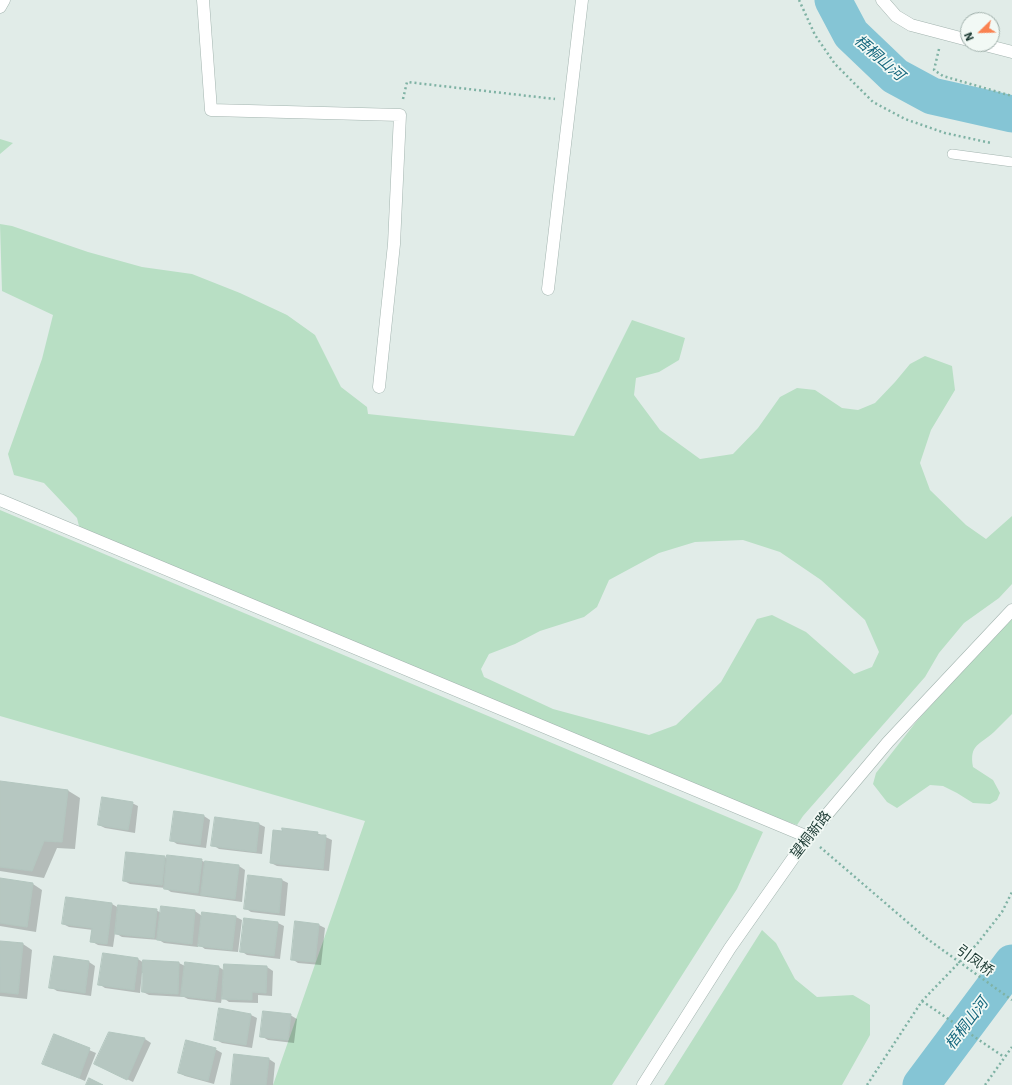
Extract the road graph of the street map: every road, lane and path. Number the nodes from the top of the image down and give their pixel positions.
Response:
1 (4, 0) edge
2 (203, 0) edge
3 (582, 0) edge
4 (799, 0) edge
5 (882, 0) edge
6 (0, 7) edge
7 (943, 34) junction
8 (960, 38) edge
9 (1000, 49) edge
10 (1012, 52) edge
11 (1012, 96) edge
12 (570, 101) junction
13 (400, 115) junction
14 (997, 144) dead end
15 (952, 154) dead end
16 (1012, 162) edge
17 (548, 288) dead end
18 (378, 387) dead end
19 (0, 500) edge
20 (1012, 610) edge
21 (808, 837) junction
22 (1012, 892) edge
23 (922, 1000) junction
24 (1012, 1000) edge
25 (1012, 1048) edge
26 (1004, 1058) junction
27 (643, 1085) edge
28 (868, 1085) edge
29 (985, 1085) edge

1 - 6 street
2 - 13 street
3 - 12 street
4 - 14 path
5 - 7 street
7 - 8 street
7 - 11 path
9 - 10 street
12 - 13 path
12 - 17 street
13 - 18 street
15 - 16 lane
19 - 21 street
20 - 21 street, 望桐新路
21 - 24 path, 引凤桥, bridge
21 - 27 street, 望桐新路
22 - 23 path
23 - 26 path
23 - 28 path
25 - 26 path
26 - 29 path

